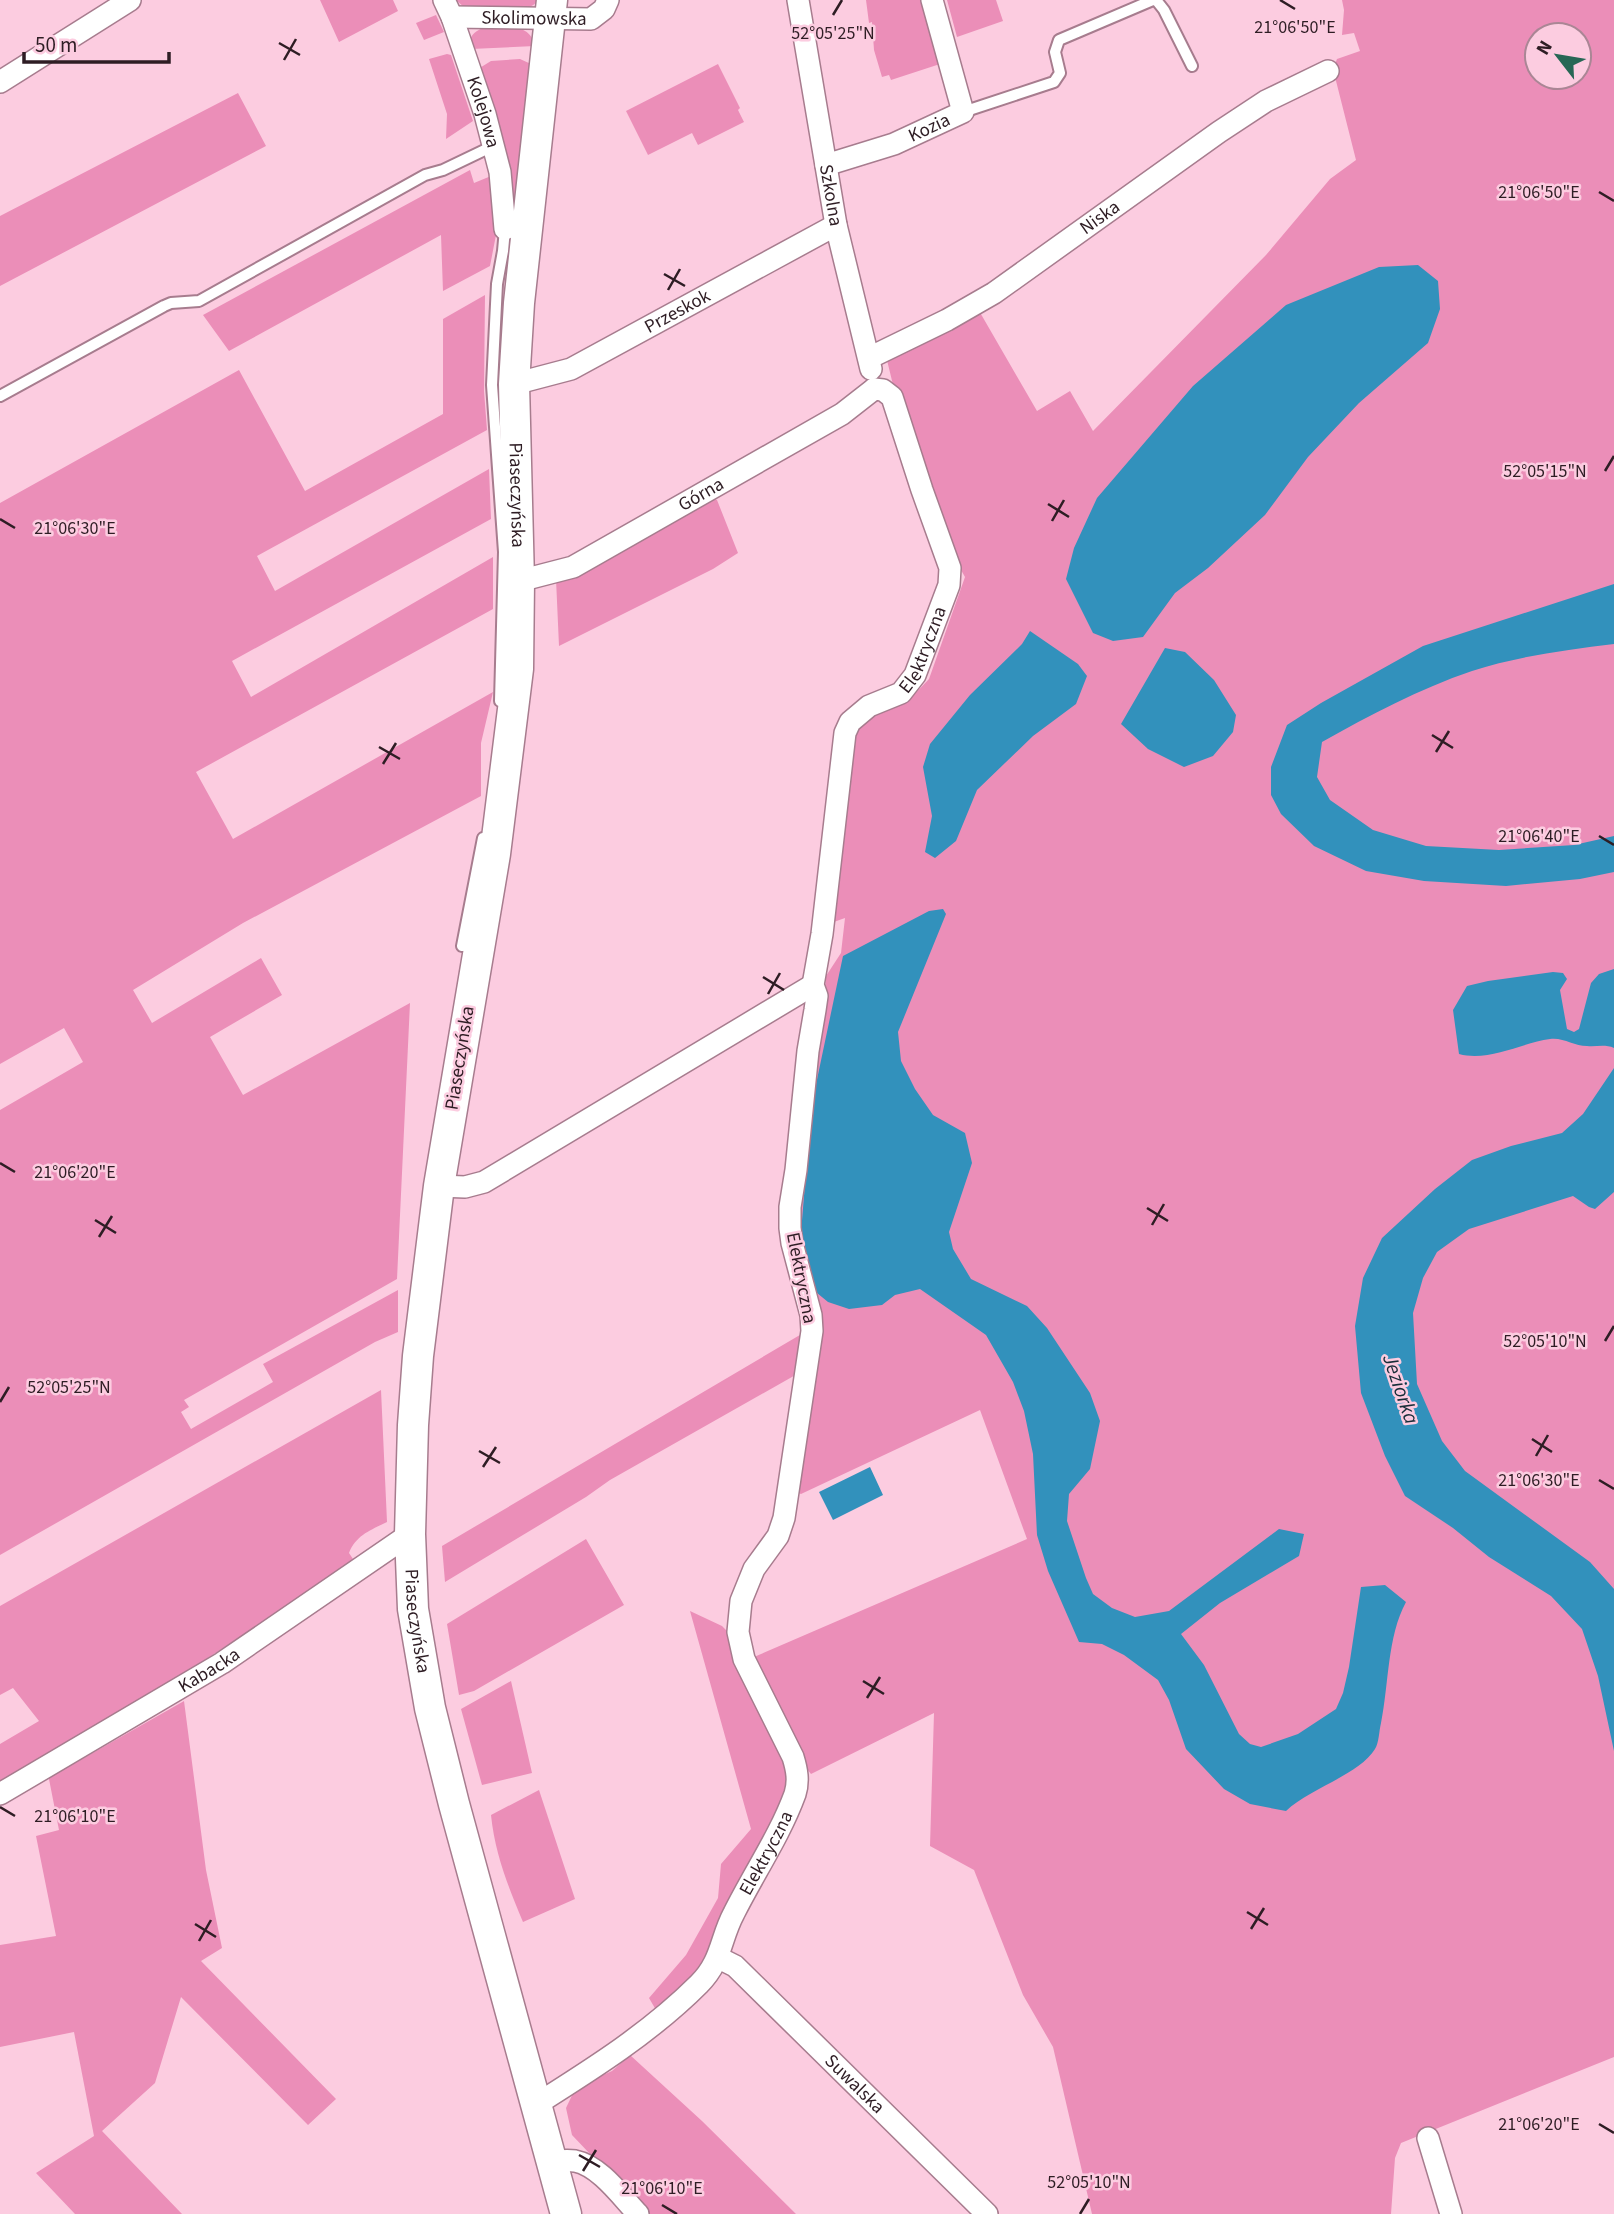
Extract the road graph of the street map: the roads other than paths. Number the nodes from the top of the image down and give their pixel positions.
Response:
1 (130, 0) edge
2 (608, 0) edge
3 (798, 0) edge
4 (932, 0) edge
5 (1154, 0) edge
6 (448, 8) edge
7 (551, 10) edge
8 (1192, 66) dead end
9 (1328, 71) dead end
10 (0, 82) edge
11 (963, 112) junction
12 (494, 146) junction
13 (825, 165) junction
14 (836, 225) junction
15 (505, 229) joint
16 (869, 358) junction
17 (514, 384) junction
18 (874, 389) junction
19 (0, 396) edge
20 (519, 581) junction
21 (499, 710) dead end
22 (492, 786) dead end
23 (490, 799) dead end
24 (485, 825) dead end
25 (463, 946) dead end
26 (813, 985) junction
27 (439, 1186) junction
28 (410, 1534) junction
29 (0, 1794) edge
30 (719, 1958) junction
31 (537, 2104) junction
32 (1428, 2138) dead end
33 (553, 2161) junction
34 (566, 2214) edge
35 (638, 2214) edge
36 (987, 2214) edge
37 (1451, 2214) edge

1 - 10 street
2 - 7 street, Skolimowska
3 - 13 street, Szkolna
4 - 11 street, Kozia
5 - 8 lane
5 - 11 lane
6 - 7 street, Skolimowska
6 - 12 street, Kolejowa
7 - 17 main road, Piaseczyńska
9 - 16 street, Niska
11 - 13 street, Kozia
12 - 15 street, Kolejowa
12 - 19 lane
13 - 14 street, Szkolna
14 - 16 street, Szkolna
14 - 17 street, Przeskok
15 - 21 lane
16 - 18 street, Szkolna
17 - 20 main road, Piaseczyńska
18 - 20 street, Górna
18 - 26 street, Elektryczna
20 - 27 main road, Piaseczyńska
22 - 23 lane
24 - 25 lane
26 - 27 street
26 - 30 street, Elektryczna
27 - 28 main road, Piaseczyńska
28 - 29 street, Kabacka
28 - 31 main road, Piaseczyńska
30 - 31 street, Elektryczna
30 - 36 street, Suwalska
31 - 33 main road, Piaseczyńska
32 - 37 street
33 - 34 main road, Piaseczyńska
33 - 35 street

